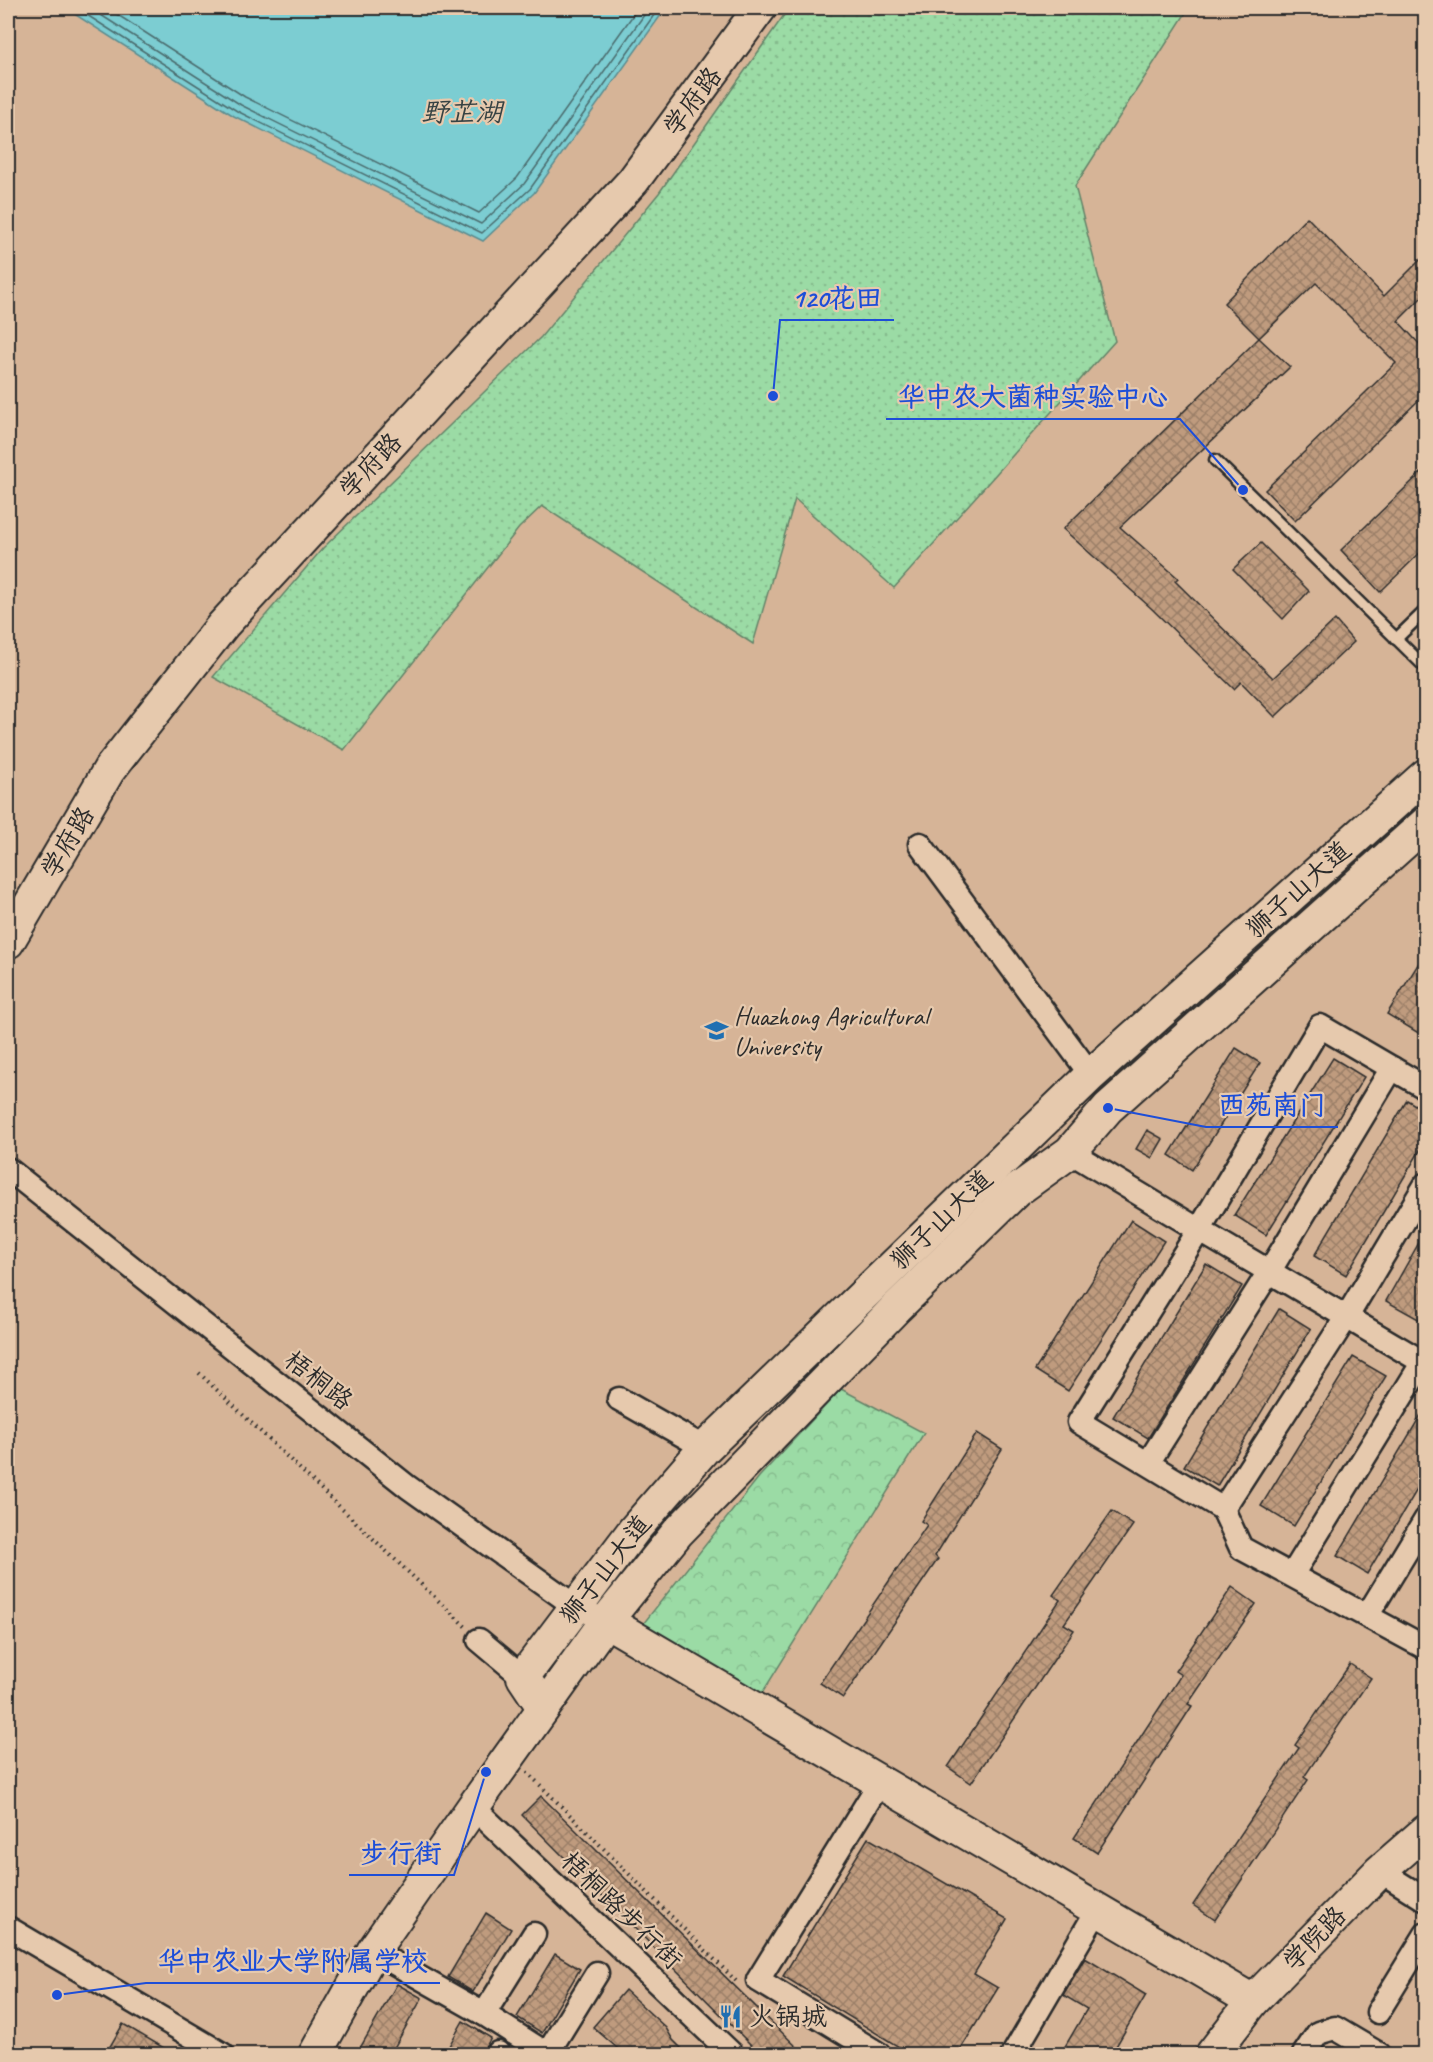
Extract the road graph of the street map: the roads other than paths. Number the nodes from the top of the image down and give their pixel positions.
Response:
1 (760, 8) edge
2 (1215, 460) dead end
3 (1425, 610) edge
4 (1395, 639) junction
5 (1425, 668) edge
6 (1425, 775) edge
7 (1425, 823) edge
8 (920, 844) dead end
9 (8, 942) edge
10 (1392, 1068) junction
11 (1091, 1075) junction
12 (1425, 1087) edge
13 (1070, 1152) junction
14 (8, 1169) edge
15 (1425, 1184) edge
16 (1198, 1230) junction
17 (1269, 1272) junction
18 (1346, 1318) junction
19 (1424, 1361) edge
20 (619, 1399) dead end
21 (705, 1448) junction
22 (1148, 1463) junction
23 (1223, 1509) junction
24 (1425, 1519) edge
25 (1292, 1575) junction
26 (575, 1606) junction
27 (1367, 1616) junction
28 (606, 1621) junction
29 (479, 1640) road end
30 (1425, 1648) edge
31 (523, 1677) junction
32 (543, 1707) junction
33 (880, 1782) junction
34 (473, 1807) junction
35 (1425, 1831) edge
36 (1380, 1871) junction
37 (1425, 1900) edge
38 (1098, 1909) junction
39 (8, 1928) edge
40 (534, 1934) dead end
41 (1425, 1934) edge
42 (373, 1952) junction
43 (597, 1973) dead end
44 (1253, 2001) junction
45 (1378, 2012) dead end
46 (484, 2014) junction
47 (222, 2055) edge
48 (315, 2055) edge
49 (732, 2055) edge
50 (879, 2055) edge
51 (1013, 2055) edge
52 (1212, 2055) edge
53 (1304, 2055) edge
54 (1379, 2055) edge

1 - 9 street, 学府路
2 - 4 lane
3 - 4 lane
4 - 5 lane
6 - 11 street, 狮子山大道
7 - 13 street, 狮子山大道
8 - 11 street
10 - 12 street
10 - 16 street
10 - 17 street
11 - 21 street, 狮子山大道
13 - 16 street
13 - 28 street, 狮子山大道
14 - 26 street, 梧桐路
15 - 18 street
16 - 17 street
16 - 22 street
17 - 18 street
17 - 22 street
18 - 19 street
18 - 23 street
19 - 25 street
20 - 21 street
21 - 26 street, 狮子山大道
22 - 23 street
23 - 25 street
24 - 27 street
25 - 27 street
26 - 28 street, 梧桐路
26 - 31 street, 狮子山大道
27 - 30 street
28 - 32 street, 狮子山大道
28 - 33 street
29 - 31 street
31 - 32 street
32 - 34 street, 狮子山大道
33 - 38 street
33 - 50 street
34 - 42 street, 狮子山大道
34 - 49 street, 梧桐路步行街
35 - 36 street, 学院路
36 - 37 street
36 - 44 street, 学院路
38 - 44 street
38 - 51 street
39 - 47 street
40 - 46 street
41 - 45 street
42 - 46 street
42 - 48 street, 狮子山大道
43 - 46 street
44 - 52 street, 学院路
53 - 54 street

